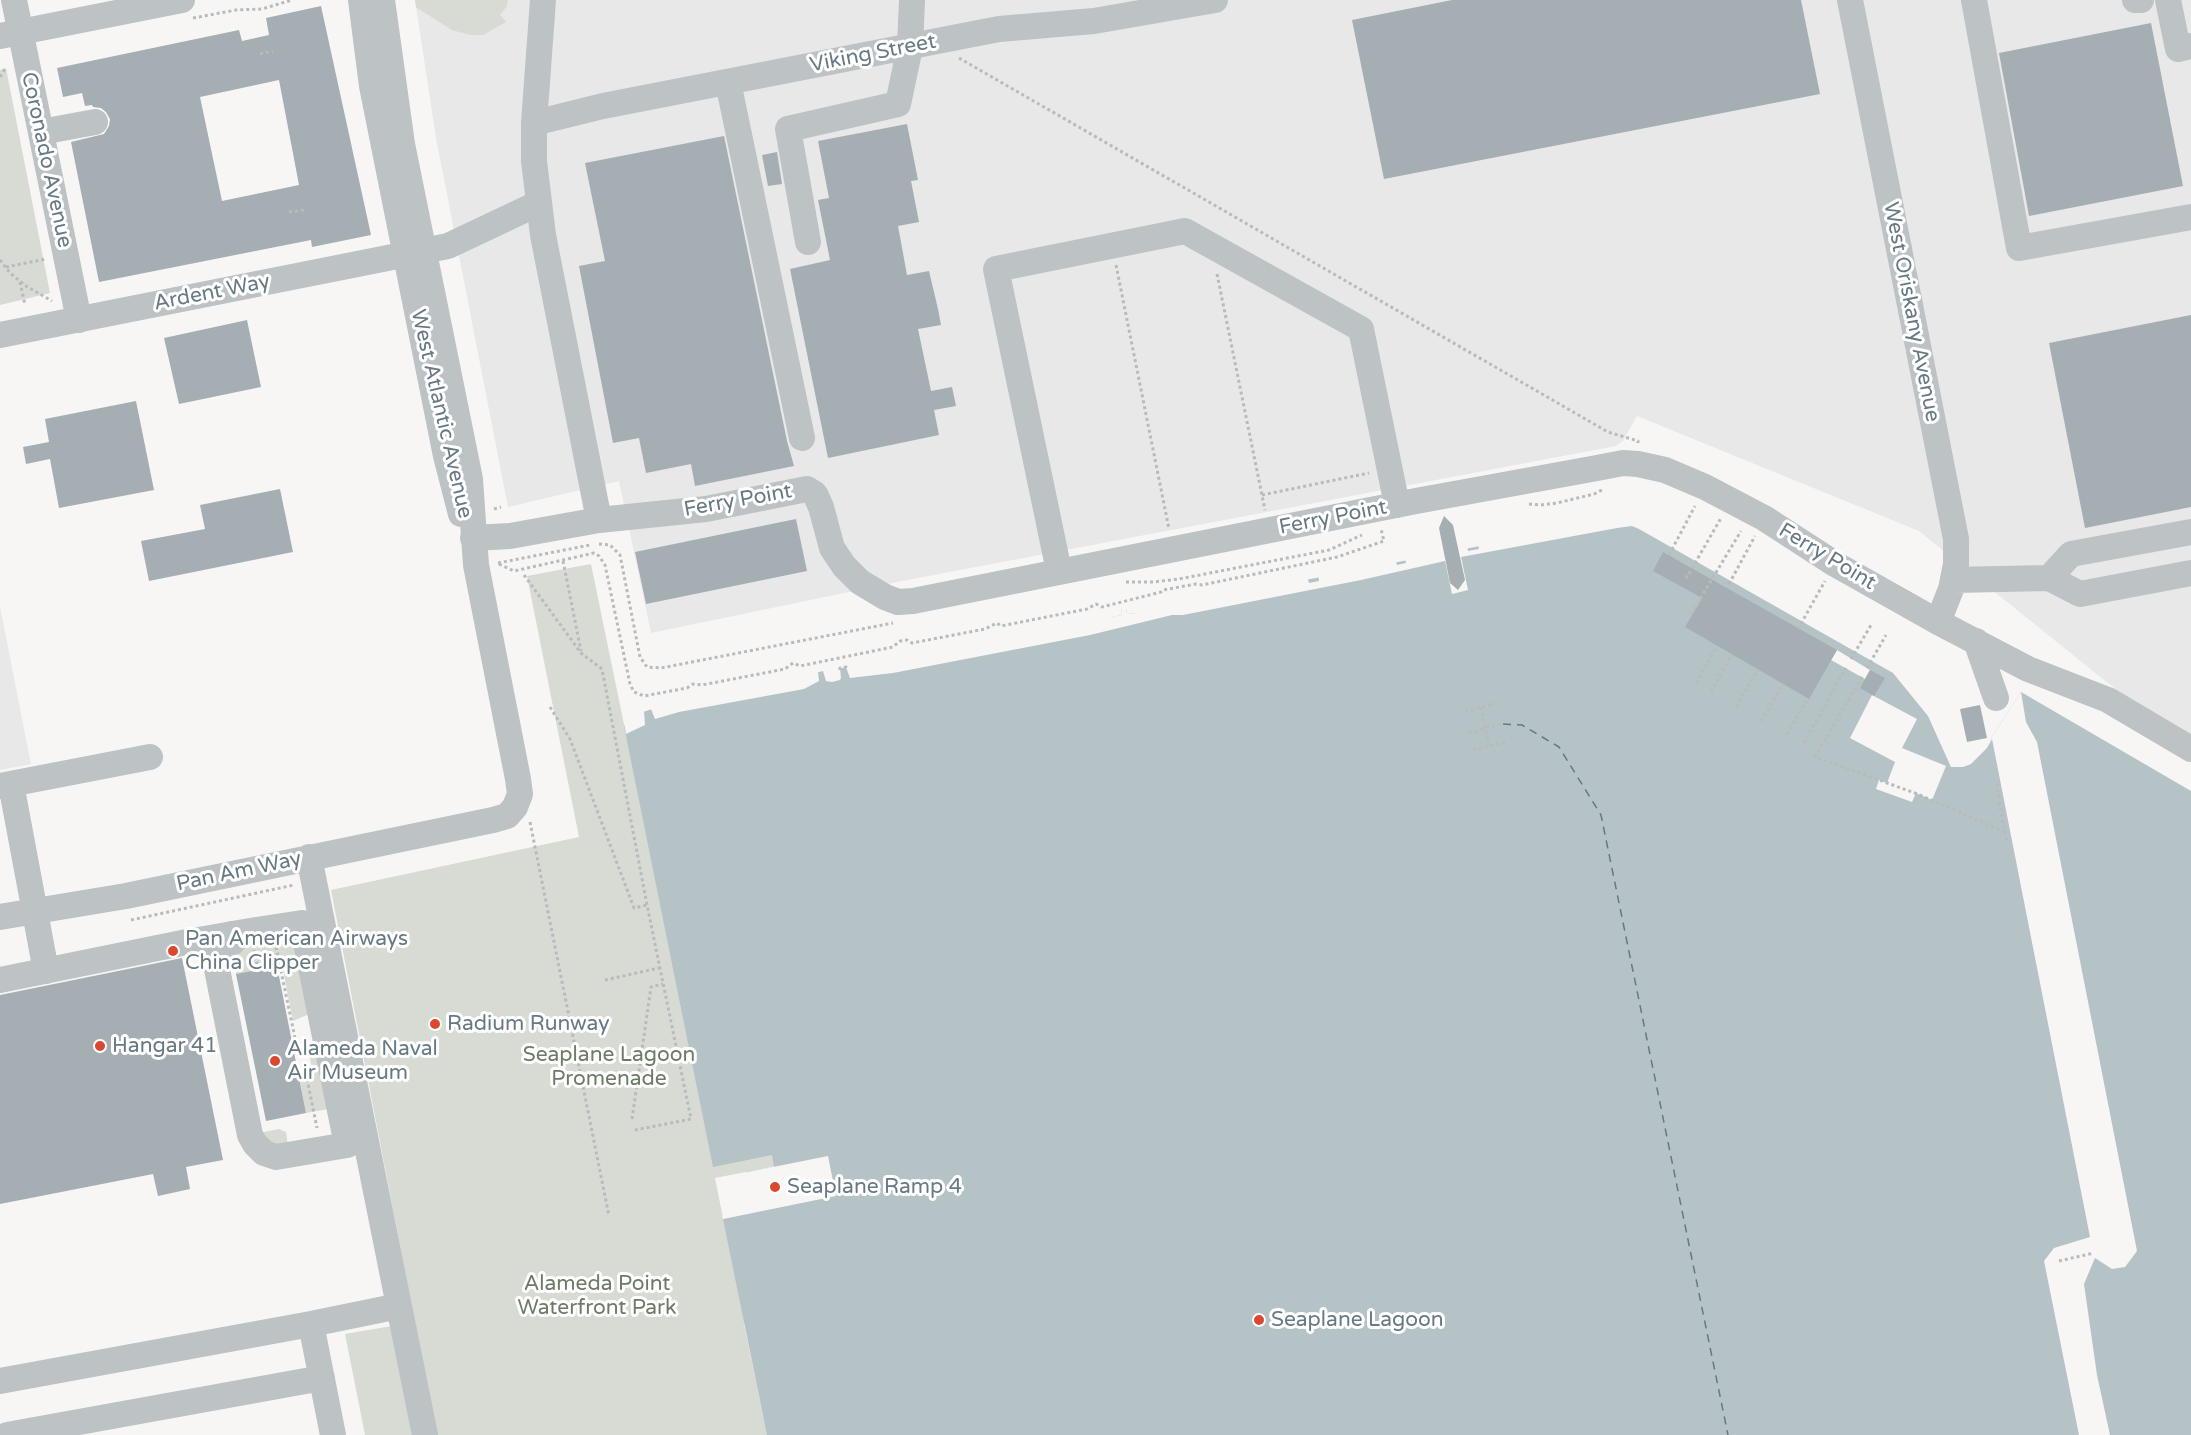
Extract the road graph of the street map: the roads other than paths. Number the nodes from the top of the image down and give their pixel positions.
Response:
1 (14, 0) edge
2 (182, 0) edge
3 (361, 0) edge
4 (382, 0) edge
5 (543, 0) edge
6 (912, 0) edge
7 (1215, 0) edge
8 (1850, 0) edge
9 (1974, 0) edge
10 (2134, 0) edge
11 (2141, 0) edge
12 (2168, 0) edge
13 (10, 34) edge
14 (921, 45) junction
15 (2191, 46) edge
16 (728, 82) junction
17 (96, 122) dead end
18 (534, 123) junction
19 (41, 132) junction
20 (539, 203) junction
21 (2191, 217) edge
22 (808, 242) dead end
23 (415, 253) junction
24 (79, 320) junction
25 (0, 335) edge
26 (802, 438) dead end
27 (1397, 505) junction
28 (599, 520) junction
29 (2191, 532) edge
30 (473, 538) junction
31 (1059, 571) junction
32 (2191, 573) edge
33 (2049, 578) junction
34 (1953, 580) junction
35 (1938, 622) junction
36 (1976, 641) junction
37 (1996, 698) dead end
38 (2191, 749) edge
39 (150, 757) dead end
40 (5, 785) edge
41 (478, 822) joint
42 (312, 869) junction
43 (34, 911) junction
44 (0, 917) edge
45 (232, 934) junction
46 (46, 970) junction
47 (0, 980) edge
48 (399, 1306) junction
49 (311, 1324) junction
50 (322, 1378) junction
51 (0, 1381) edge
52 (7, 1435) edge
53 (333, 1435) edge
54 (425, 1435) edge

1 - 13 street, Coronado Avenue
2 - 13 street
3 - 23 street, West Atlantic Avenue
4 - 23 street, West Atlantic Avenue
5 - 18 street
6 - 14 street
7 - 14 street, Viking Street
8 - 34 street, West Oriskany Avenue
9 - 21 street
10 - 11 street
12 - 15 street
13 - 19 street, Coronado Avenue
14 - 16 street, Viking Street
14 - 22 street
16 - 18 street, Viking Street
16 - 26 street
17 - 19 street
18 - 20 street
19 - 24 street, Coronado Avenue
20 - 23 street, Ardent Way
20 - 28 street
23 - 24 street, Ardent Way
23 - 30 street, West Atlantic Avenue
24 - 25 street, Ardent Way
27 - 31 street, Ferry Point
27 - 31 street
27 - 35 street, Ferry Point
28 - 30 street, Ferry Point
28 - 31 street, Ferry Point
29 - 33 street
30 - 41 street, West Atlantic Avenue
32 - 33 street
33 - 34 street
34 - 35 street, West Oriskany Avenue
35 - 36 street, Ferry Point
36 - 37 street
36 - 38 street, Ferry Point
39 - 40 street
40 - 43 street
41 - 42 street, Pan Am Way
42 - 43 street, Pan Am Way
42 - 48 street
43 - 44 street, Pan Am Way
43 - 46 street
45 - 45 street
45 - 46 street
46 - 47 street
48 - 49 street
48 - 54 street
49 - 50 street
49 - 51 street
50 - 52 street
50 - 53 street

